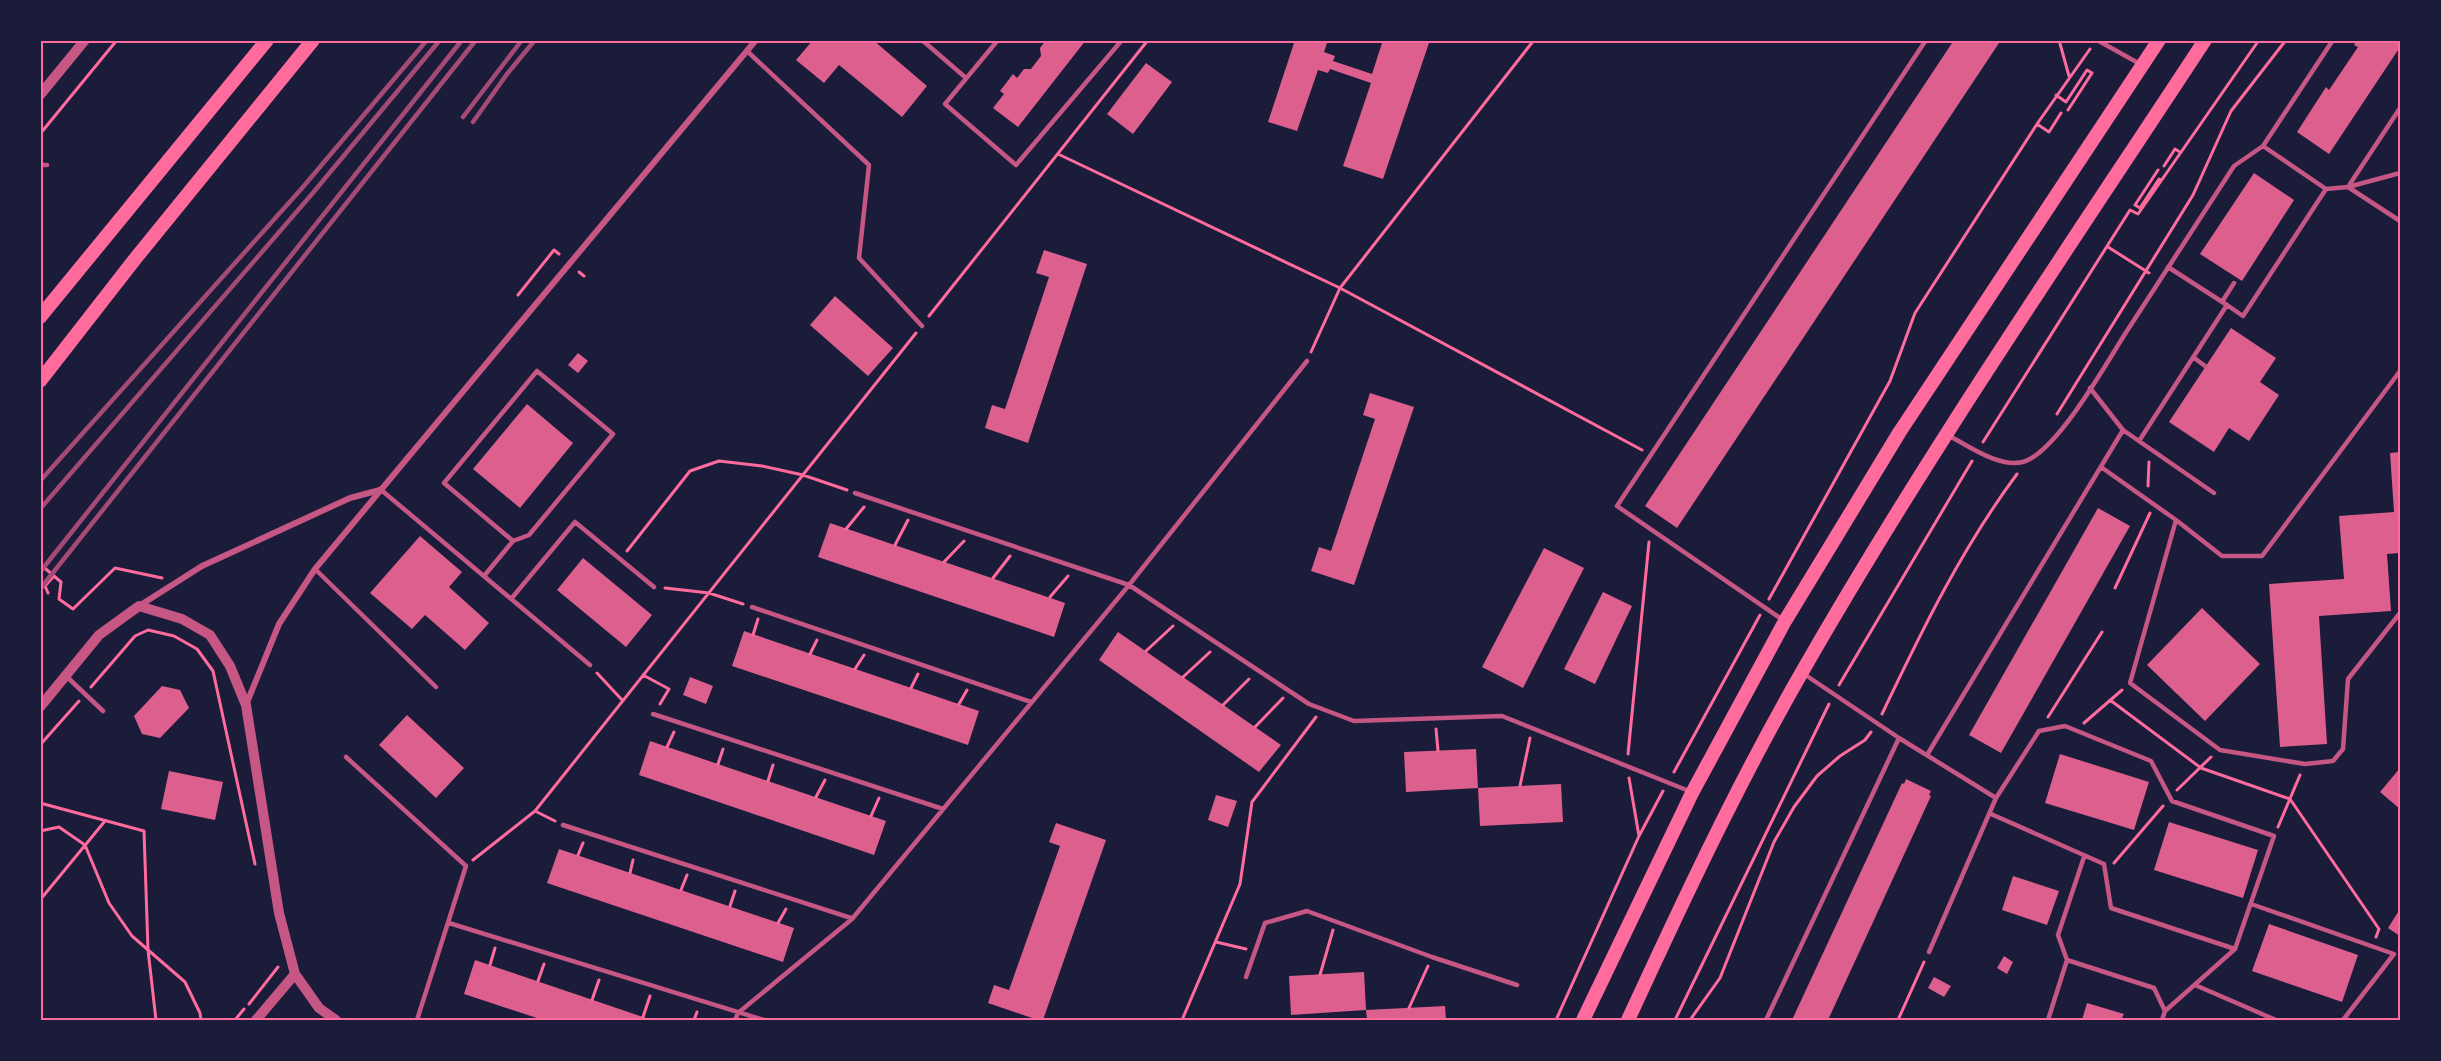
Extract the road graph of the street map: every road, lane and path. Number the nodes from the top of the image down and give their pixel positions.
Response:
1 (85, 40) edge
2 (117, 40) edge
3 (267, 40) edge
4 (313, 40) edge
5 (756, 40) edge
6 (922, 40) edge
7 (998, 40) edge
8 (1122, 40) edge
9 (1148, 40) edge
10 (1534, 40) edge
11 (1926, 40) edge
12 (2059, 40) edge
13 (2097, 40) edge
14 (2159, 40) edge
15 (2205, 40) edge
16 (2259, 40) edge
17 (2286, 40) edge
18 (2333, 40) edge
19 (747, 51) junction
20 (2142, 65) junction
21 (2069, 77) junction
22 (966, 78) junction
23 (40, 94) edge
24 (2056, 95) junction
25 (2400, 108) edge
26 (2068, 110) dead end
27 (2061, 113) dead end
28 (2037, 124) junction
29 (40, 134) edge
30 (2263, 146) junction
31 (2180, 152) junction
32 (1058, 154) junction
33 (2164, 166) dead end
34 (2158, 170) dead end
35 (2400, 173) edge
36 (2161, 180) junction
37 (2348, 187) junction
38 (2326, 189) junction
39 (2400, 221) edge
40 (2108, 247) junction
41 (559, 254) dead end
42 (2168, 267) junction
43 (579, 272) dead end
44 (2147, 272) junction
45 (584, 276) dead end
46 (2160, 281) junction
47 (2234, 283) dead end
48 (1340, 288) junction
49 (518, 295) dead end
50 (2224, 303) junction
51 (40, 317) edge
52 (922, 326) junction
53 (2193, 357) junction
54 (1307, 361) joint
55 (2033, 363) dead end
56 (2205, 366) dead end
57 (2400, 371) edge
58 (40, 381) edge
59 (2090, 388) junction
60 (2053, 421) dead end
61 (2123, 430) junction
62 (1947, 434) junction
63 (2139, 441) junction
64 (2150, 449) junction
65 (1651, 455) junction
66 (2028, 461) junction
67 (2101, 466) junction
68 (803, 475) junction
69 (380, 489) junction
70 (855, 493) joint
71 (2214, 493) dead end
72 (872, 498) junction
73 (2147, 499) junction
74 (2154, 504) junction
75 (913, 512) junction
76 (2176, 520) junction
77 (1650, 528) junction
78 (846, 529) dead end
79 (972, 532) junction
80 (513, 541) junction
81 (895, 545) dead end
82 (1017, 547) junction
83 (620, 559) junction
84 (944, 562) dead end
85 (40, 564) edge
86 (1075, 567) junction
87 (315, 569) junction
88 (54, 576) junction
89 (484, 576) junction
90 (993, 578) dead end
91 (178, 581) junction
92 (1129, 585) junction
93 (654, 587) joint
94 (2115, 588) dead end
95 (48, 593) dead end
96 (709, 593) junction
97 (1050, 597) dead end
98 (511, 599) junction
99 (139, 606) junction
100 (1765, 606) junction
101 (752, 607) joint
102 (2400, 616) edge
103 (1181, 619) junction
104 (1785, 621) junction
105 (2102, 632) dead end
106 (1218, 644) junction
107 (1146, 651) dead end
108 (590, 666) joint
109 (1257, 670) junction
110 (1802, 673) junction
111 (643, 675) junction
112 (66, 676) junction
113 (1183, 677) dead end
114 (2130, 683) junction
115 (436, 687) dead end
116 (1289, 691) junction
117 (85, 694) junction
118 (623, 700) junction
119 (2110, 700) junction
120 (1031, 702) junction
121 (246, 705) junction
122 (1223, 705) dead end
123 (40, 707) edge
124 (1322, 709) junction
125 (103, 711) dead end
126 (653, 714) joint
127 (1435, 718) junction
128 (679, 723) junction
129 (1878, 724) junction
130 (1255, 727) dead end
131 (1532, 727) junction
132 (2076, 730) junction
133 (2040, 731) junction
134 (727, 738) junction
135 (1899, 738) junction
136 (40, 745) edge
137 (667, 747) dead end
138 (2220, 750) junction
139 (1438, 751) dead end
140 (777, 755) junction
141 (1927, 755) junction
142 (346, 757) dead end
143 (718, 764) dead end
144 (2305, 764) junction
145 (1627, 765) junction
146 (2201, 768) junction
147 (829, 772) junction
148 (768, 781) dead end
149 (1669, 782) junction
150 (1520, 786) dead end
151 (883, 789) junction
152 (1692, 793) junction
153 (816, 797) dead end
154 (2170, 797) junction
155 (1996, 798) junction
156 (2290, 799) junction
157 (40, 802) edge
158 (943, 809) junction
159 (535, 811) junction
160 (1991, 814) junction
161 (871, 816) dead end
162 (105, 821) junction
163 (563, 825) joint
164 (40, 831) edge
165 (1639, 836) junction
166 (2274, 837) junction
167 (85, 845) junction
168 (2084, 857) junction
169 (255, 866) dead end
170 (466, 866) junction
171 (2106, 873) junction
172 (738, 882) junction
173 (792, 899) junction
174 (40, 900) edge
175 (2251, 904) junction
176 (730, 906) dead end
177 (852, 919) junction
178 (1335, 922) junction
179 (449, 923) junction
180 (778, 923) dead end
181 (499, 938) junction
182 (1216, 942) junction
183 (2371, 946) junction
184 (2235, 949) junction
185 (148, 950) junction
186 (1255, 951) junction
187 (1929, 952) joint
188 (548, 953) junction
189 (276, 957) dead end
190 (1431, 957) junction
191 (2067, 960) junction
192 (490, 965) dead end
193 (602, 970) junction
194 (295, 974) junction
195 (1320, 975) dead end
196 (1246, 976) dead end
197 (538, 981) dead end
198 (1517, 985) dead end
199 (2195, 985) junction
200 (653, 986) junction
201 (592, 1000) dead end
202 (1409, 1008) dead end
203 (2165, 1011) junction
204 (738, 1013) junction
205 (643, 1017) dead end
206 (156, 1020) edge
207 (201, 1020) edge
208 (234, 1020) edge
209 (256, 1020) edge
210 (336, 1020) edge
211 (417, 1020) edge
212 (735, 1020) edge
213 (764, 1020) edge
214 (1182, 1020) edge
215 (1556, 1020) edge
216 (1583, 1020) edge
217 (1628, 1020) edge
218 (1690, 1020) edge
219 (1766, 1020) edge
220 (1898, 1020) edge
221 (2048, 1020) edge
222 (2162, 1020) edge
223 (2276, 1020) edge
224 (2343, 1020) edge

1 - 23 street
2 - 29 path
3 - 51 main road
4 - 58 main road
5 - 19 street
6 - 22 lane
7 - 22 lane
8 - 22 lane
9 - 32 path
10 - 48 path
11 - 65 lane
12 - 21 path
13 - 20 lane
13 - 21 path
14 - 20 main road
15 - 62 main road
16 - 31 path
17 - 44 path
18 - 30 lane
19 - 52 lane
19 - 69 street
20 - 104 main road
21 - 24 path
24 - 26 path
24 - 28 path
25 - 37 lane
27 - 28 path
28 - 100 path
30 - 38 lane
30 - 42 lane
31 - 33 path
31 - 36 path
32 - 48 path
32 - 52 path
34 - 36 path
35 - 37 lane
36 - 40 path
37 - 38 lane
37 - 39 lane
38 - 50 lane
40 - 44 path
40 - 55 path
41 - 49 path
42 - 46 lane
42 - 50 lane
43 - 45 path
44 - 46 path
44 - 60 path
46 - 59 lane
47 - 50 lane
48 - 54 path
48 - 65 path
50 - 53 lane
52 - 68 path
53 - 56 lane
53 - 63 lane
54 - 92 lane
57 - 76 lane
59 - 61 lane
59 - 66 lane
61 - 63 lane
61 - 67 lane
62 - 66 lane
62 - 110 main road
63 - 64 lane
64 - 71 lane
64 - 73 path
65 - 77 lane
66 - 129 path
67 - 73 lane
67 - 141 lane
68 - 70 path
68 - 83 path
68 - 96 path
69 - 87 street
69 - 89 lane
69 - 91 street
70 - 72 lane
72 - 75 lane
72 - 78 path
73 - 74 lane
74 - 76 lane
74 - 94 path
75 - 79 lane
75 - 81 path
76 - 114 lane
77 - 100 lane
77 - 145 path
79 - 82 lane
79 - 84 path
80 - 80 lane
80 - 89 lane
82 - 86 lane
82 - 90 path
83 - 93 lane
83 - 98 lane
85 - 88 path
86 - 92 lane
86 - 97 path
87 - 115 lane
87 - 121 street
88 - 91 path
88 - 95 path
89 - 98 lane
91 - 99 street
92 - 103 lane
92 - 120 lane
93 - 96 path
96 - 101 path
96 - 111 path
98 - 108 lane
99 - 112 street
99 - 121 street
100 - 104 lane
100 - 149 path
101 - 120 lane
102 - 144 lane
103 - 106 lane
103 - 107 path
104 - 152 main road
105 - 133 path
106 - 109 lane
106 - 113 path
108 - 118 path
109 - 116 lane
109 - 122 path
110 - 129 lane
110 - 217 main road
111 - 118 path
111 - 126 path
112 - 117 lane
112 - 123 street
114 - 119 path
114 - 138 lane
116 - 124 lane
116 - 130 path
117 - 125 lane
117 - 136 path
117 - 169 path
118 - 159 path
119 - 132 path
119 - 146 path
120 - 158 lane
121 - 194 street
124 - 127 lane
124 - 182 path
126 - 128 lane
127 - 131 lane
127 - 139 path
128 - 134 lane
128 - 137 path
129 - 135 lane
129 - 218 path
131 - 145 lane
131 - 150 path
132 - 133 lane
132 - 154 lane
133 - 155 lane
134 - 140 lane
134 - 143 path
135 - 141 lane
135 - 219 lane
138 - 144 lane
138 - 146 path
140 - 147 lane
140 - 148 path
141 - 155 lane
142 - 170 lane
144 - 156 path
145 - 149 lane
145 - 165 path
146 - 154 path
146 - 156 path
147 - 151 lane
147 - 153 path
149 - 152 lane
149 - 165 path
151 - 158 lane
151 - 161 path
152 - 216 main road
154 - 166 lane
154 - 171 path
155 - 160 lane
156 - 166 path
156 - 183 path
157 - 162 path
158 - 177 lane
159 - 163 path
159 - 170 path
160 - 168 lane
160 - 187 lane
162 - 167 path
162 - 185 path
163 - 172 lane
164 - 167 path
165 - 215 path
166 - 175 lane
167 - 174 path
167 - 185 path
168 - 171 lane
168 - 191 lane
170 - 179 lane
171 - 184 lane
172 - 173 lane
172 - 176 path
173 - 177 lane
173 - 180 path
175 - 183 lane
175 - 184 lane
177 - 204 lane
178 - 186 lane
178 - 190 lane
178 - 195 path
179 - 181 lane
179 - 211 lane
181 - 188 lane
181 - 192 path
182 - 186 path
182 - 214 path
183 - 224 lane
184 - 199 lane
185 - 206 path
185 - 207 path
186 - 196 lane
187 - 220 path
188 - 193 lane
188 - 197 path
189 - 208 path
190 - 198 lane
190 - 202 path
191 - 203 lane
191 - 221 lane
193 - 200 lane
193 - 201 path
194 - 209 street
194 - 210 street
199 - 203 lane
199 - 223 lane
200 - 204 lane
200 - 205 path
203 - 222 lane
204 - 212 lane
204 - 213 lane

